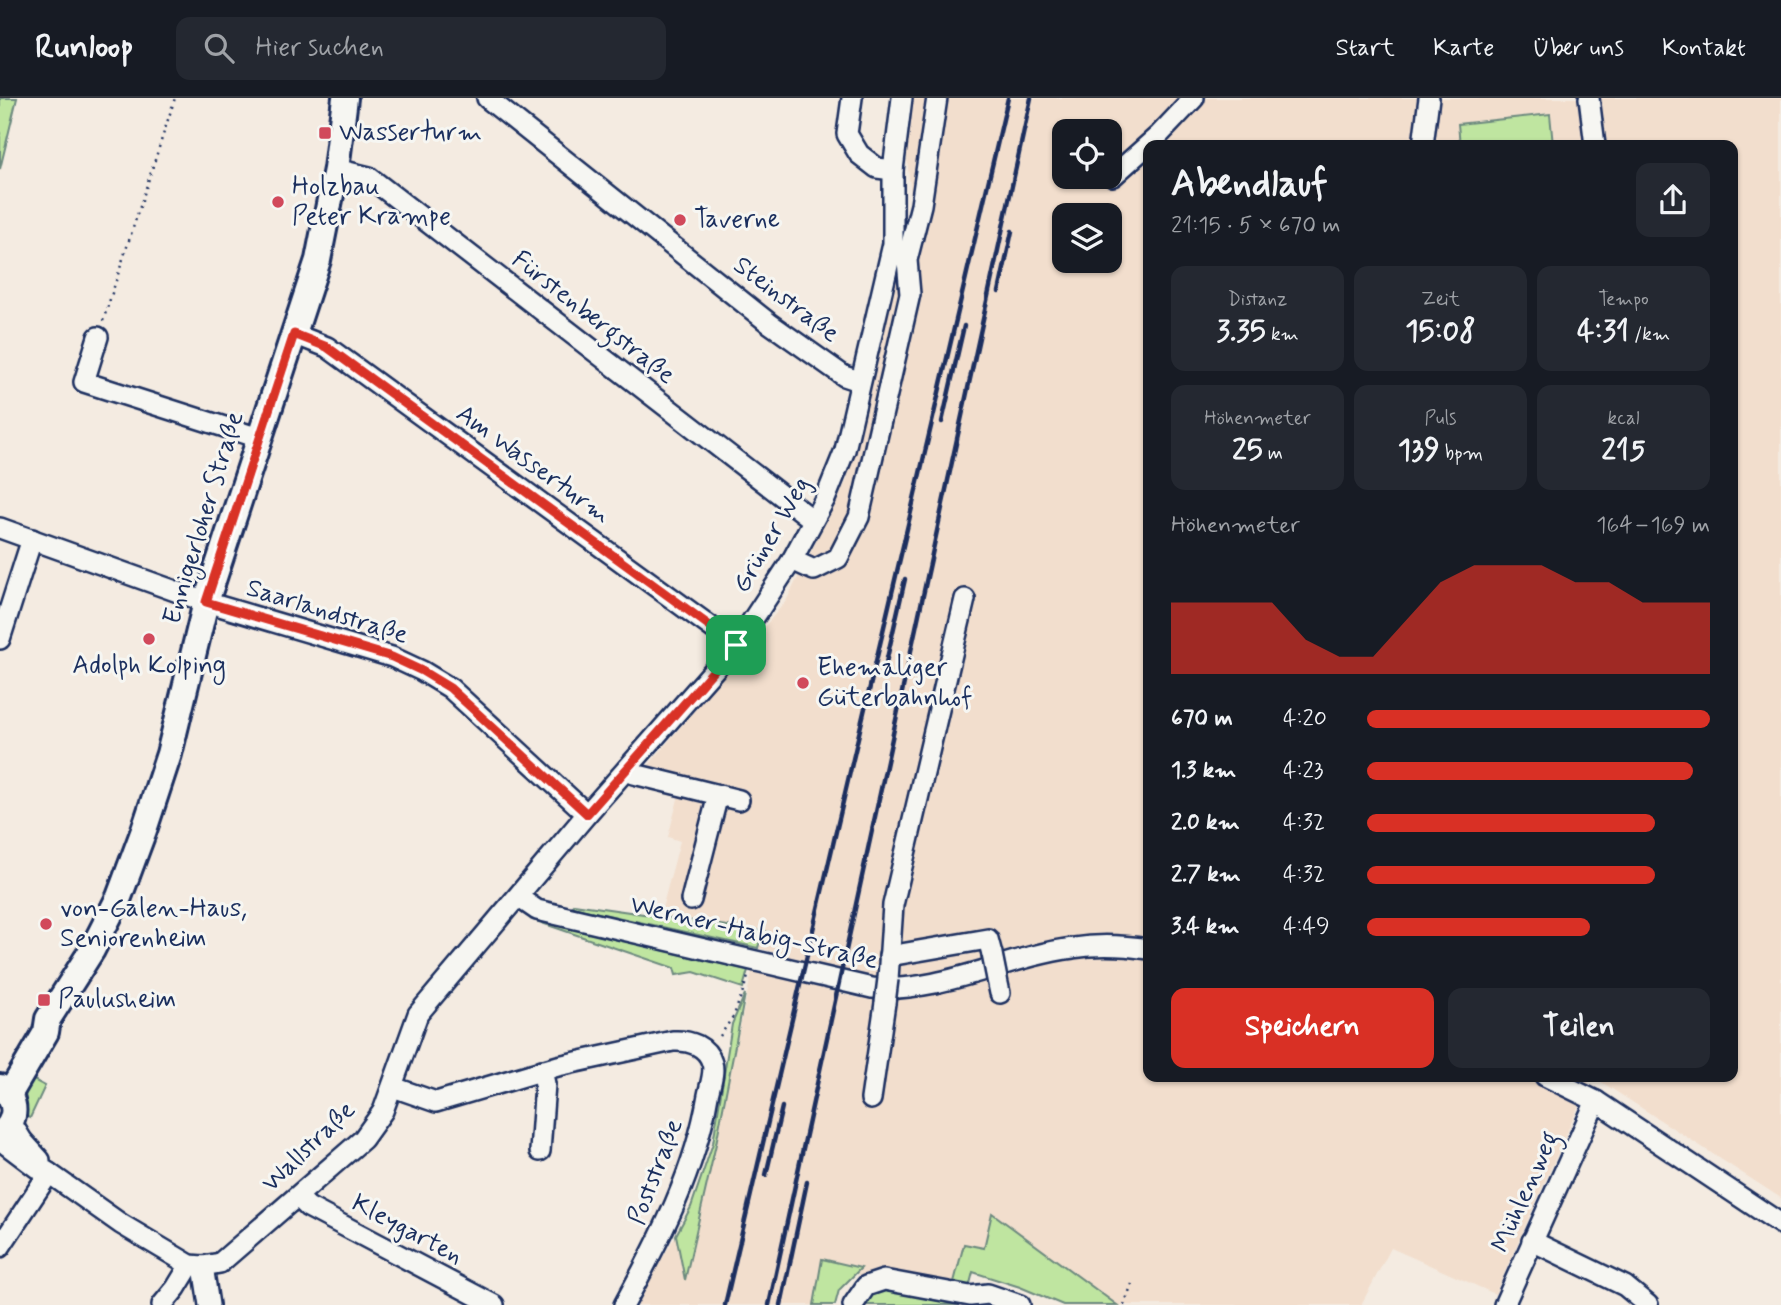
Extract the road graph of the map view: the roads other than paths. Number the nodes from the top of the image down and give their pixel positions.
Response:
1 (345, 98) edge
2 (487, 98) edge
3 (852, 98) edge
4 (902, 98) edge
5 (937, 98) edge
6 (1194, 98) edge
7 (1429, 98) edge
8 (1589, 98) edge
9 (1166, 140) edge
10 (1424, 140) edge
11 (1594, 140) edge
12 (929, 143) junction
13 (1143, 156) edge
14 (894, 160) junction
15 (336, 169) junction
16 (1122, 170) edge
17 (294, 334) junction
18 (98, 337) road end
19 (859, 382) junction
20 (259, 438) junction
21 (813, 520) junction
22 (0, 528) edge
23 (32, 539) junction
24 (792, 560) junction
25 (965, 599) dead end
26 (206, 602) junction
27 (0, 639) edge
28 (736, 645) junction
29 (628, 769) junction
30 (718, 795) junction
31 (738, 800) dead end
32 (587, 814) junction
33 (518, 897) junction
34 (691, 900) dead end
35 (1143, 949) edge
36 (889, 956) junction
37 (999, 986) dead end
38 (542, 1070) junction
39 (1557, 1082) edge
40 (3, 1087) edge
41 (393, 1087) junction
42 (871, 1099) dead end
43 (1596, 1101) junction
44 (4, 1132) edge
45 (540, 1151) dead end
46 (47, 1172) junction
47 (298, 1197) junction
48 (1781, 1224) edge
49 (1532, 1241) junction
50 (0, 1247) edge
51 (196, 1266) junction
52 (162, 1305) edge
53 (209, 1305) edge
54 (494, 1305) edge
55 (624, 1305) edge
56 (853, 1305) edge
57 (1020, 1305) edge
58 (1504, 1305) edge
59 (1648, 1305) edge

1 - 15 main road, Ennigerloher Straße
2 - 19 street, Steinstraße
3 - 14 street
4 - 14 street, Grüner Weg
5 - 12 street
6 - 9 street
7 - 10 street
8 - 11 street
12 - 14 street
12 - 24 street
13 - 16 street
14 - 19 street, Grüner Weg
15 - 17 main road, Ennigerloher Straße
15 - 21 street, Fürstenbergstraße
17 - 20 main road, Ennigerloher Straße
17 - 28 street, Am Wasserturm
18 - 20 street
19 - 21 street, Grüner Weg
20 - 26 main road, Ennigerloher Straße
21 - 24 street, Grüner Weg
22 - 23 street, Saarlandstraße
23 - 26 street, Saarlandstraße
23 - 27 street
24 - 28 street, Grüner Weg
25 - 36 street
26 - 32 street, Saarlandstraße
26 - 40 main road, Ennigerloher Straße
28 - 29 street, Grüner Weg
29 - 30 street
29 - 32 street, Grüner Weg
30 - 31 street
30 - 34 street
32 - 33 street, Grüner Weg
33 - 35 street, Werner-Habig-Straße
33 - 41 street, Grüner Weg
36 - 37 street, bridge
36 - 42 street, bridge
38 - 41 street
38 - 45 street
38 - 55 street, Poststraße
39 - 43 street
40 - 44 main road
41 - 47 street, Wallstraße
43 - 48 street
43 - 49 street, Mühlenweg
44 - 46 street
46 - 50 street
46 - 51 street
47 - 51 street, Wallstraße
47 - 54 street, Kleygarten
49 - 58 street, Mühlenweg
49 - 59 street
51 - 52 street
51 - 53 street
56 - 57 street

